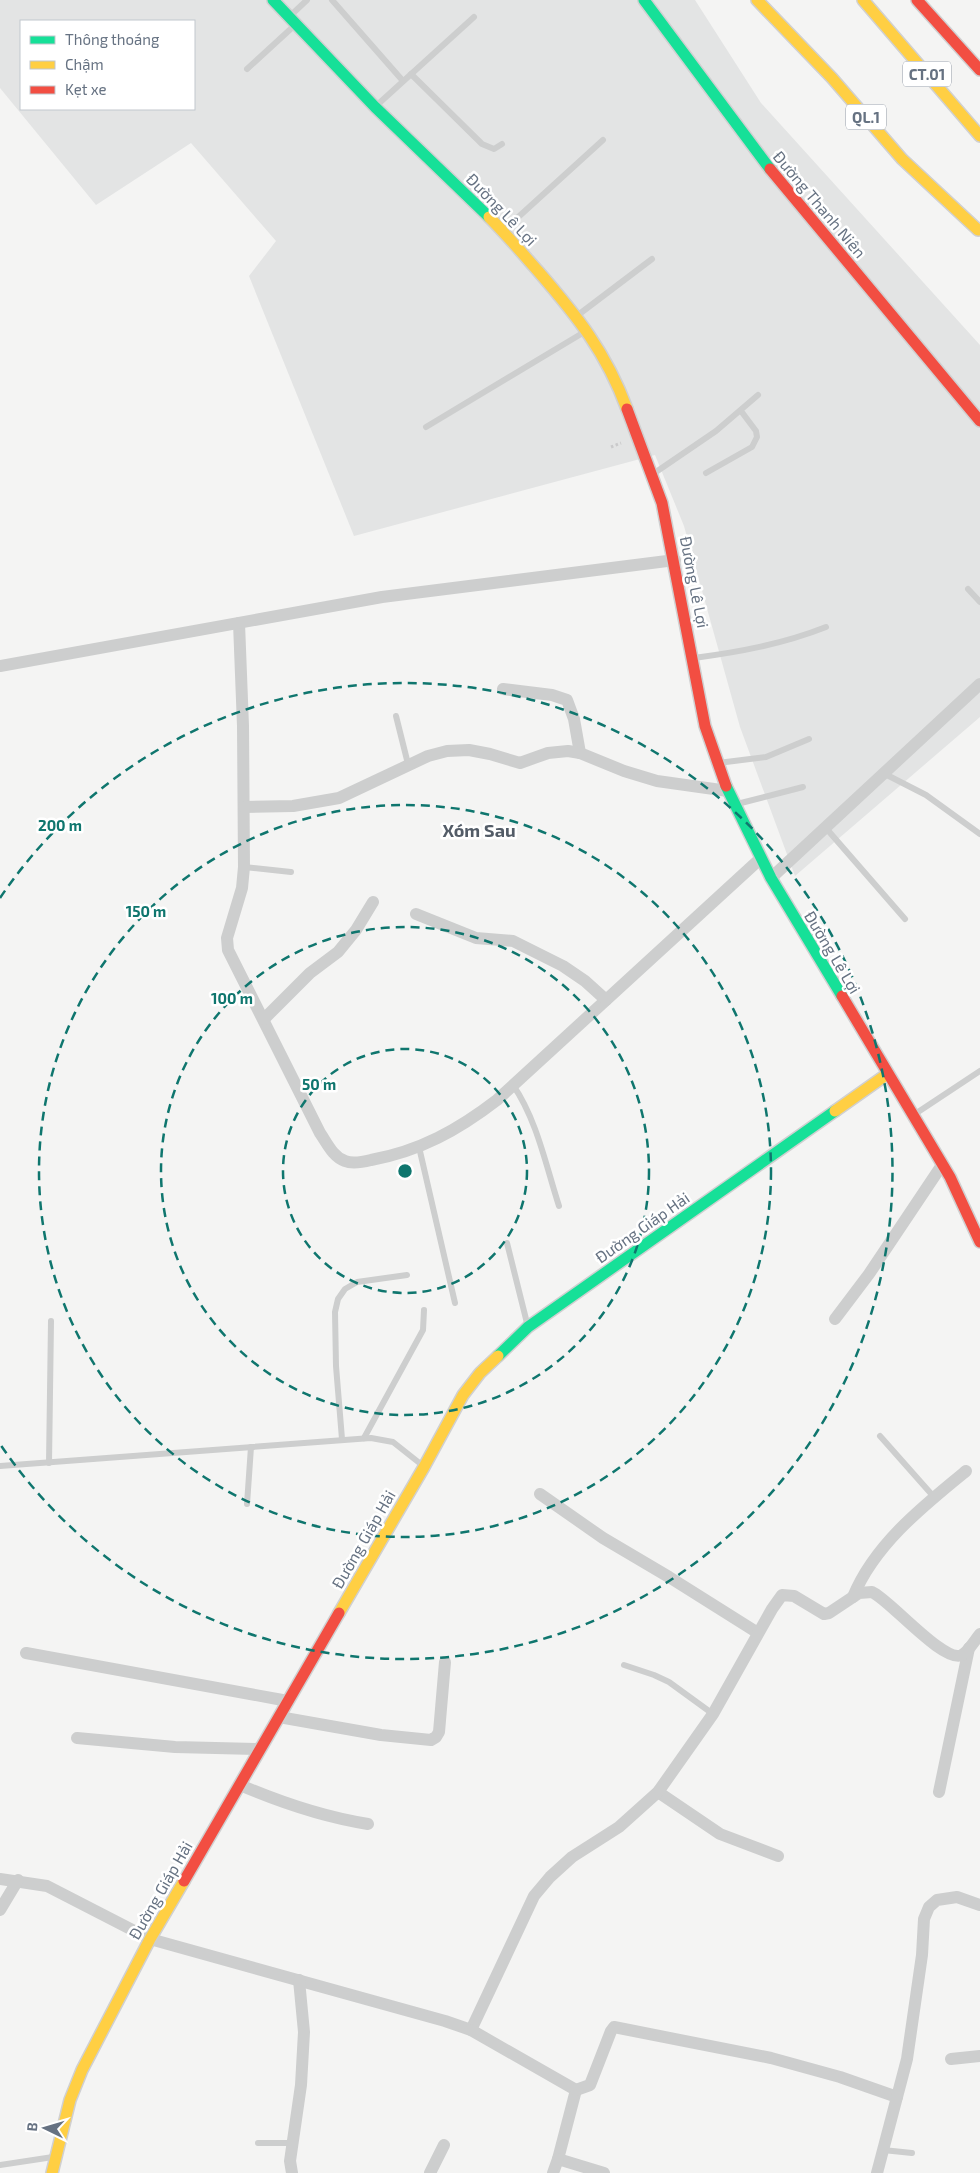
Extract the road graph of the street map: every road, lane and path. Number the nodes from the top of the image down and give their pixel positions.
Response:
1 (273, 0) edge
2 (307, 0) edge
3 (332, 0) edge
4 (644, 0) edge
5 (758, 0) edge
6 (864, 0) edge
7 (917, 0) edge
8 (780, 7) dead end
9 (474, 17) dead end
10 (293, 21) junction
11 (247, 68) dead end
12 (980, 70) edge
13 (411, 74) junction
14 (403, 81) junction
15 (375, 107) junction
16 (980, 136) edge
17 (603, 140) dead end
18 (502, 144) dead end
19 (503, 230) junction
20 (979, 231) edge
21 (652, 259) dead end
22 (578, 316) junction
23 (587, 330) junction
24 (758, 395) dead end
25 (741, 411) junction
26 (980, 421) edge
27 (426, 427) dead end
28 (706, 473) dead end
29 (652, 475) junction
30 (675, 560) junction
31 (968, 589) dead end
32 (980, 602) edge
33 (239, 623) junction
34 (826, 627) dead end
35 (692, 658) junction
36 (0, 666) edge
37 (980, 684) edge
38 (503, 689) dead end
39 (396, 716) dead end
40 (809, 739) dead end
41 (580, 753) junction
42 (717, 763) junction
43 (408, 764) junction
44 (883, 773) junction
45 (803, 787) dead end
46 (728, 791) junction
47 (734, 805) junction
48 (244, 807) junction
49 (825, 827) junction
50 (980, 834) edge
51 (762, 858) junction
52 (244, 867) junction
53 (291, 872) dead end
54 (771, 878) junction
55 (373, 902) dead end
56 (416, 914) dead end
57 (905, 919) dead end
58 (606, 1000) junction
59 (264, 1019) junction
60 (980, 1071) edge
61 (886, 1075) junction
62 (513, 1085) junction
63 (912, 1116) junction
64 (420, 1147) junction
65 (942, 1165) junction
66 (559, 1206) dead end
67 (980, 1242) edge
68 (507, 1243) dead end
69 (407, 1275) dead end
70 (455, 1303) dead end
71 (424, 1310) dead end
72 (835, 1319) dead end
73 (51, 1321) dead end
74 (528, 1327) junction
75 (880, 1436) dead end
76 (364, 1438) junction
77 (342, 1439) junction
78 (251, 1447) junction
79 (49, 1462) junction
80 (0, 1466) edge
81 (424, 1467) junction
82 (966, 1471) dead end
83 (540, 1494) dead end
84 (934, 1497) junction
85 (247, 1504) dead end
86 (854, 1596) junction
87 (758, 1633) junction
88 (980, 1634) edge
89 (969, 1647) junction
90 (26, 1653) dead end
91 (445, 1662) dead end
92 (624, 1665) dead end
93 (288, 1701) junction
94 (713, 1714) junction
95 (279, 1717) junction
96 (77, 1738) dead end
97 (260, 1749) junction
98 (240, 1785) junction
99 (658, 1792) junction
100 (939, 1792) dead end
101 (368, 1824) dead end
102 (778, 1856) dead end
103 (0, 1879) edge
104 (18, 1880) junction
105 (980, 1905) edge
106 (0, 1910) edge
107 (150, 1939) junction
108 (299, 1980) junction
109 (471, 2030) junction
110 (980, 2056) edge
111 (951, 2059) dead end
112 (576, 2090) junction
113 (897, 2097) junction
114 (258, 2143) dead end
115 (292, 2143) junction
116 (444, 2145) dead end
117 (883, 2150) junction
118 (912, 2153) dead end
119 (55, 2157) junction
120 (558, 2159) junction
121 (0, 2165) edge
122 (52, 2173) edge
123 (292, 2173) edge
124 (430, 2173) edge
125 (552, 2173) edge
126 (604, 2173) edge
127 (878, 2173) edge

1 - 10 main road, Đường Lê Lợi
2 - 10 lane
3 - 14 lane
4 - 26 main road, Đường Thanh Niên
5 - 20 main road, QL.1
6 - 16 main road, CT.01
7 - 12 main road
8 - 20 main road
9 - 13 lane
10 - 11 lane
10 - 15 main road, Đường Lê Lợi
13 - 14 lane
13 - 18 lane
14 - 15 lane
15 - 19 main road, Đường Lê Lợi
17 - 19 lane
19 - 22 main road, Đường Lê Lợi
21 - 22 lane
22 - 23 main road, Đường Lê Lợi
23 - 27 lane
23 - 29 main road, Đường Lê Lợi
24 - 25 lane
25 - 28 lane
25 - 29 lane
29 - 30 main road, Đường Lê Lợi
30 - 33 street
30 - 35 main road, Đường Lê Lợi
31 - 32 lane
33 - 36 street
33 - 48 street
34 - 35 lane
35 - 42 main road, Đường Lê Lợi
37 - 44 street
38 - 41 street
39 - 43 lane
40 - 42 lane
41 - 43 street
41 - 46 street
42 - 46 main road, Đường Lê Lợi
43 - 48 street
44 - 49 street
44 - 50 lane
45 - 47 lane
46 - 47 main road, Đường Lê Lợi
47 - 51 main road, Đường Lê Lợi
48 - 52 street
49 - 54 street
49 - 57 lane
51 - 54 main road, Đường Lê Lợi
51 - 58 street
52 - 53 lane
52 - 59 street
54 - 61 main road, Đường Lê Lợi
55 - 59 street
56 - 58 street
58 - 62 street
59 - 64 street
60 - 63 lane
61 - 63 main road, Đường Lê Lợi
61 - 74 main road, Đường Giáp Hải
62 - 64 street
62 - 66 lane
63 - 65 main road, Đường Lê Lợi
64 - 70 lane
65 - 67 main road, Đường Lê Lợi
65 - 72 street
68 - 74 lane
69 - 77 lane
71 - 76 lane
73 - 79 lane
74 - 81 main road, Đường Giáp Hải
75 - 84 lane
76 - 77 lane
76 - 81 lane
77 - 78 lane
78 - 79 lane
78 - 85 lane
79 - 80 lane
81 - 93 main road, Đường Giáp Hải
82 - 84 street
83 - 87 street
84 - 86 street
86 - 87 street
86 - 89 street
87 - 94 street
88 - 89 street
89 - 100 street
90 - 93 street
91 - 95 street
92 - 94 lane
93 - 95 main road, Đường Giáp Hải
94 - 99 street
95 - 97 main road, Đường Giáp Hải
96 - 97 street
97 - 98 main road, Đường Giáp Hải
98 - 101 street
98 - 107 main road, Đường Giáp Hải
99 - 102 street
99 - 109 street
103 - 104 street
104 - 106 street
104 - 107 street
105 - 113 street
107 - 108 street
107 - 119 main road, Đường Giáp Hải
108 - 109 street
108 - 115 street
109 - 112 street
110 - 111 street
112 - 113 street
112 - 120 street
113 - 117 street
114 - 115 lane
115 - 123 street
116 - 124 street
117 - 118 lane
117 - 127 street
119 - 121 lane
119 - 122 main road, Đường Giáp Hải
120 - 125 street
120 - 126 street

